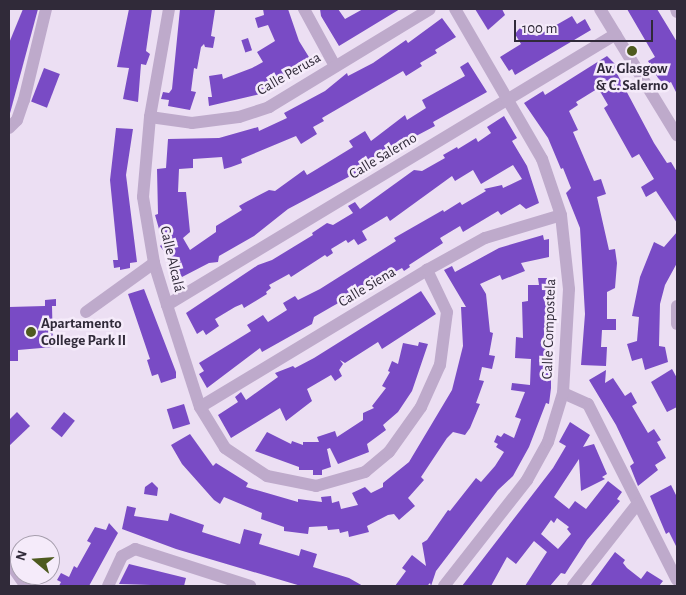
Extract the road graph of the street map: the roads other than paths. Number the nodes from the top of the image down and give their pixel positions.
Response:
1 (46, 9) edge
2 (169, 9) edge
3 (304, 9) edge
4 (430, 9) edge
5 (455, 9) edge
6 (600, 9) edge
7 (616, 34) junction
8 (336, 66) junction
9 (509, 98) junction
10 (150, 118) junction
11 (9, 128) edge
12 (677, 135) edge
13 (560, 215) junction
14 (154, 263) junction
15 (427, 270) junction
16 (167, 305) junction
17 (677, 306) edge
18 (86, 312) dead end
19 (677, 324) edge
20 (563, 393) junction
21 (200, 407) junction
22 (638, 504) junction
23 (9, 562) edge
24 (677, 580) edge
25 (26, 586) edge
26 (108, 586) edge
27 (250, 586) edge
28 (444, 586) edge
29 (573, 586) edge

1 - 11 street
2 - 10 street, Calle Alcalá
3 - 8 street
4 - 8 street, Calle Perusa
5 - 9 street, Calle Compostela
6 - 7 street
7 - 9 street, Calle Salerno
7 - 12 street
8 - 10 street, Calle Perusa
9 - 13 street, Calle Compostela
9 - 16 street, Calle Salerno
10 - 14 street, Calle Alcalá
13 - 15 street, Calle Siena
13 - 20 street, Calle Compostela
14 - 16 street, Calle Alcalá
14 - 18 street
15 - 21 street, Calle Siena
15 - 21 street, Calle Alcalá
16 - 21 street, Calle Alcalá
17 - 19 street
20 - 22 street, Calle Compostela
20 - 28 street
22 - 24 street, Calle Compostela
22 - 29 street
23 - 25 street
26 - 27 street

